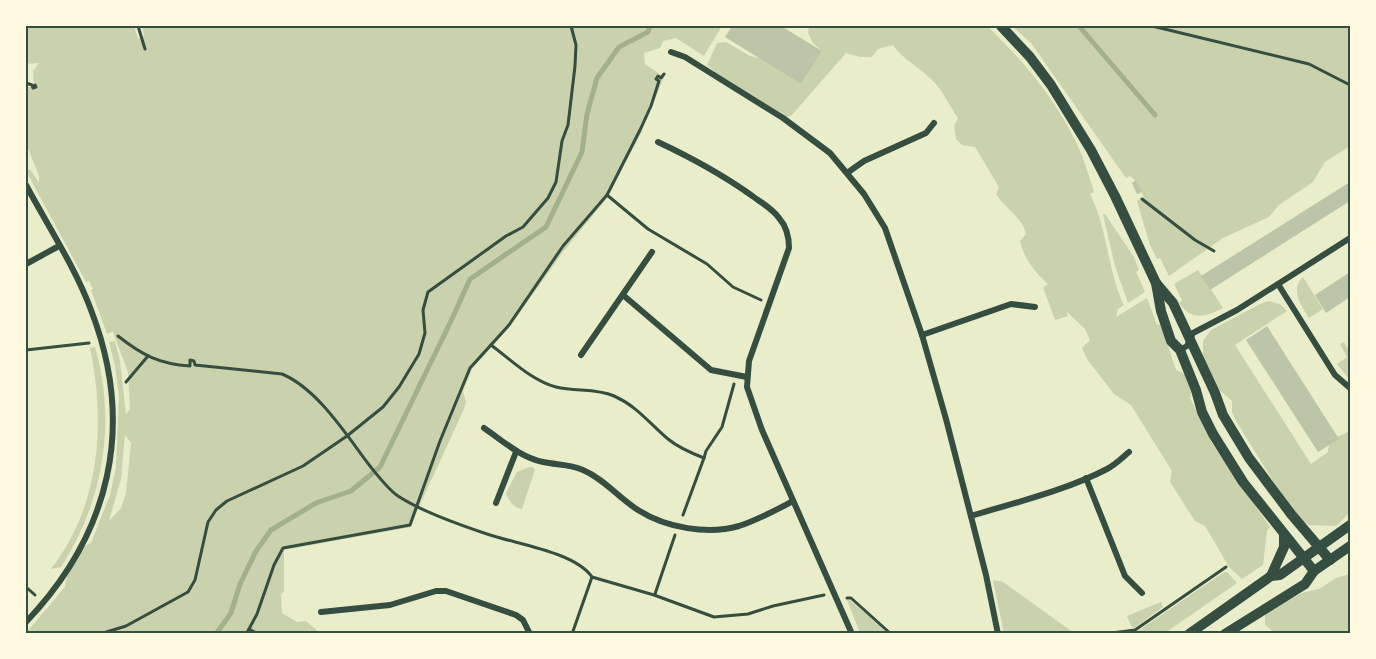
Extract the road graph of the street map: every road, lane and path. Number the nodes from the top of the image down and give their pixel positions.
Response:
1 (138, 26) edge
2 (571, 26) edge
3 (1001, 26) edge
4 (1152, 26) edge
5 (145, 49) dead end
6 (670, 52) dead end
7 (664, 74) dead end
8 (26, 80) edge
9 (35, 85) dead end
10 (1350, 85) edge
11 (934, 123) dead end
12 (658, 142) dead end
13 (847, 173) junction
14 (26, 185) edge
15 (607, 195) junction
16 (1142, 199) dead end
17 (1350, 238) edge
18 (59, 246) junction
19 (1215, 251) dead end
20 (652, 252) dead end
21 (26, 264) edge
22 (1156, 283) junction
23 (1278, 284) junction
24 (623, 295) junction
25 (769, 303) junction
26 (1035, 307) dead end
27 (922, 335) junction
28 (118, 336) dead end
29 (1190, 340) junction
30 (94, 343) dead end
31 (491, 345) junction
32 (1180, 350) junction
33 (26, 351) edge
34 (581, 355) dead end
35 (148, 356) junction
36 (736, 376) junction
37 (747, 377) junction
38 (126, 382) dead end
39 (1350, 388) edge
40 (484, 428) dead end
41 (347, 436) junction
42 (516, 452) junction
43 (1129, 452) dead end
44 (704, 458) junction
45 (1086, 478) junction
46 (793, 501) junction
47 (496, 502) dead end
48 (417, 505) junction
49 (971, 516) junction
50 (1350, 525) edge
51 (679, 526) junction
52 (1284, 534) junction
53 (1350, 546) edge
54 (1319, 547) junction
55 (1304, 558) junction
56 (1330, 560) junction
57 (1226, 567) dead end
58 (1314, 571) junction
59 (1271, 576) junction
60 (592, 577) junction
61 (26, 587) edge
62 (1142, 592) dead end
63 (654, 595) junction
64 (36, 596) dead end
65 (839, 600) junction
66 (321, 612) dead end
67 (26, 622) edge
68 (249, 629) junction
69 (100, 633) edge
70 (246, 633) edge
71 (258, 633) edge
72 (530, 633) edge
73 (572, 633) edge
74 (852, 633) edge
75 (891, 633) edge
76 (998, 633) edge
77 (1104, 633) edge
78 (1189, 633) edge
79 (1225, 633) edge

1 - 5 path
2 - 41 path
3 - 22 street
4 - 10 path
6 - 13 street
7 - 15 path
8 - 9 path
11 - 13 street
12 - 25 street
13 - 27 street
14 - 18 street
15 - 25 path
15 - 31 path
16 - 19 path
17 - 23 street
18 - 21 street
18 - 67 street
20 - 24 street
22 - 29 street
22 - 32 street
23 - 29 street
23 - 39 street
24 - 34 street
24 - 36 street
25 - 37 street
26 - 27 street
27 - 49 street
28 - 35 path
29 - 32 street
29 - 54 street
30 - 33 path
31 - 44 path
31 - 48 path
32 - 52 street
35 - 38 path
35 - 41 path
36 - 37 street
36 - 44 path
37 - 46 street
40 - 42 street
41 - 48 path
41 - 69 path
42 - 47 street
42 - 51 street
43 - 45 street
44 - 51 path
45 - 49 street
45 - 62 street
46 - 51 street
46 - 65 street
48 - 60 path
48 - 68 path
49 - 76 street
50 - 54 street
51 - 63 path
52 - 55 street
52 - 59 street
53 - 56 street
54 - 55 street
54 - 56 street
55 - 58 street
55 - 59 street
56 - 58 street
57 - 77 path
58 - 79 street
59 - 78 street
60 - 63 path
60 - 73 path
61 - 64 path
63 - 65 path
65 - 74 street
65 - 75 path
66 - 72 street
68 - 70 path
68 - 71 path

